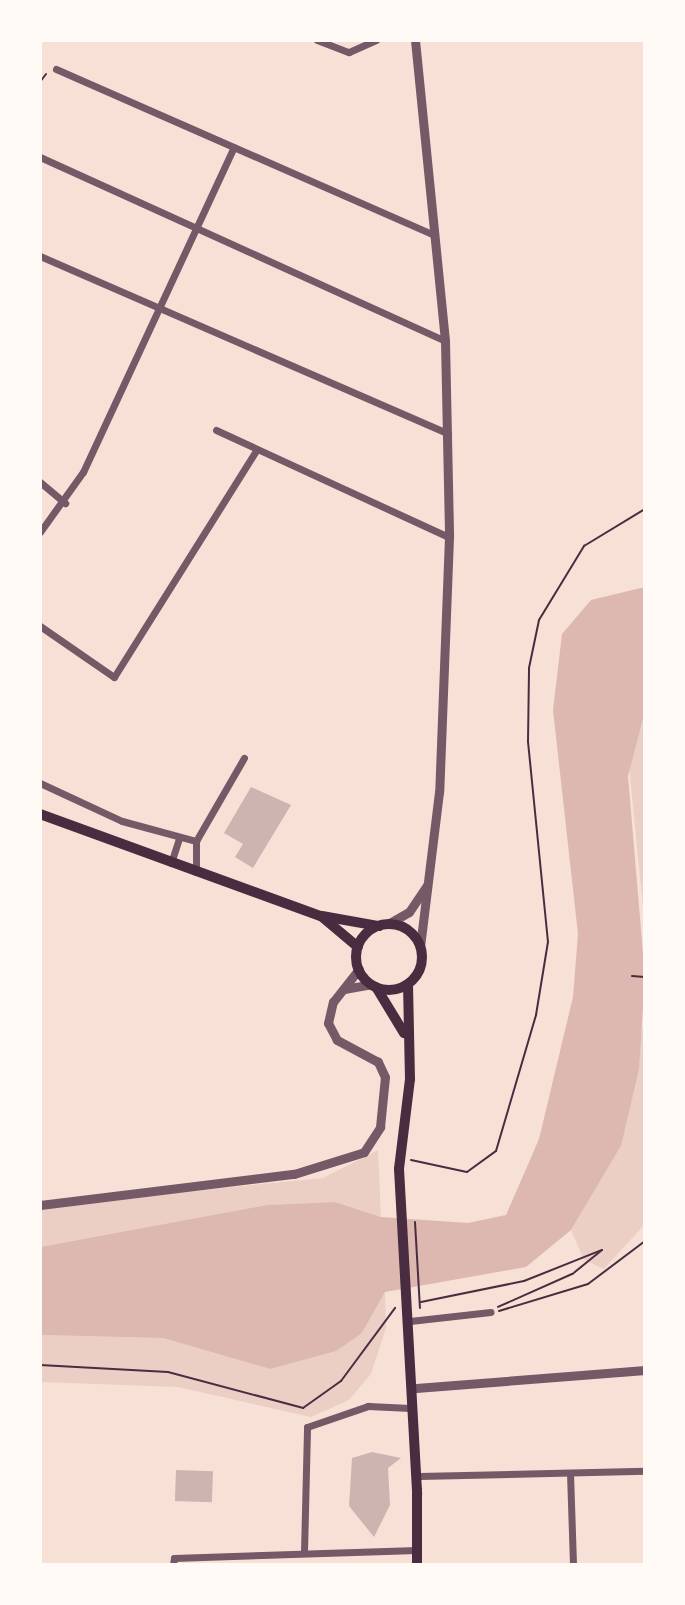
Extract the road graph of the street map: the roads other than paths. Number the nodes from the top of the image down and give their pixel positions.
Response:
1 (317, 40) edge
2 (376, 40) edge
3 (416, 40) edge
4 (56, 69) dead end
5 (234, 147) junction
6 (40, 157) edge
7 (196, 228) junction
8 (435, 235) junction
9 (40, 256) edge
10 (160, 307) junction
11 (445, 341) junction
12 (216, 430) dead end
13 (448, 433) junction
14 (257, 449) junction
15 (40, 482) edge
16 (65, 503) junction
17 (40, 532) edge
18 (449, 537) junction
19 (40, 626) edge
20 (244, 758) dead end
21 (40, 783) edge
22 (40, 814) edge
23 (179, 838) junction
24 (196, 841) junction
25 (171, 865) junction
26 (196, 873) junction
27 (428, 882) junction
28 (321, 916) junction
29 (384, 925) junction
30 (420, 946) junction
31 (358, 947) junction
32 (359, 969) junction
33 (408, 984) junction
34 (373, 986) junction
35 (341, 990) junction
36 (406, 1036) junction
37 (40, 1205) edge
38 (490, 1312) road end
39 (412, 1319) junction
40 (645, 1370) edge
41 (416, 1388) junction
42 (410, 1408) junction
43 (645, 1471) edge
44 (570, 1473) junction
45 (419, 1476) junction
46 (417, 1495) junction
47 (417, 1550) junction
48 (304, 1552) junction
49 (173, 1565) edge
50 (417, 1565) edge
51 (573, 1565) edge

1 - 2 street
3 - 8 street
4 - 5 street
5 - 7 street
5 - 8 street
6 - 7 street
7 - 10 street
7 - 11 street
8 - 11 street
9 - 10 street
10 - 13 street
10 - 16 street
11 - 13 street
12 - 14 street
13 - 18 street
14 - 18 street
14 - 19 street
15 - 16 street
16 - 17 street
18 - 27 street
20 - 24 street
21 - 23 street
22 - 25 main road
23 - 24 street
23 - 25 street
24 - 26 street
25 - 26 main road
26 - 28 main road
27 - 29 street
27 - 30 street
28 - 29 main road
28 - 31 main road
29 - 30 main road
29 - 31 main road
30 - 33 main road
31 - 32 main road
32 - 34 main road
32 - 35 street
33 - 34 main road
33 - 36 main road
34 - 35 street
34 - 36 main road
35 - 37 street
36 - 39 main road
38 - 39 street
39 - 41 main road
39 - 42 main road
40 - 41 street
41 - 45 main road
42 - 46 main road
42 - 48 street
43 - 44 street
44 - 45 street
44 - 51 street
45 - 46 main road
46 - 47 main road
47 - 48 street
47 - 50 main road
48 - 49 street

